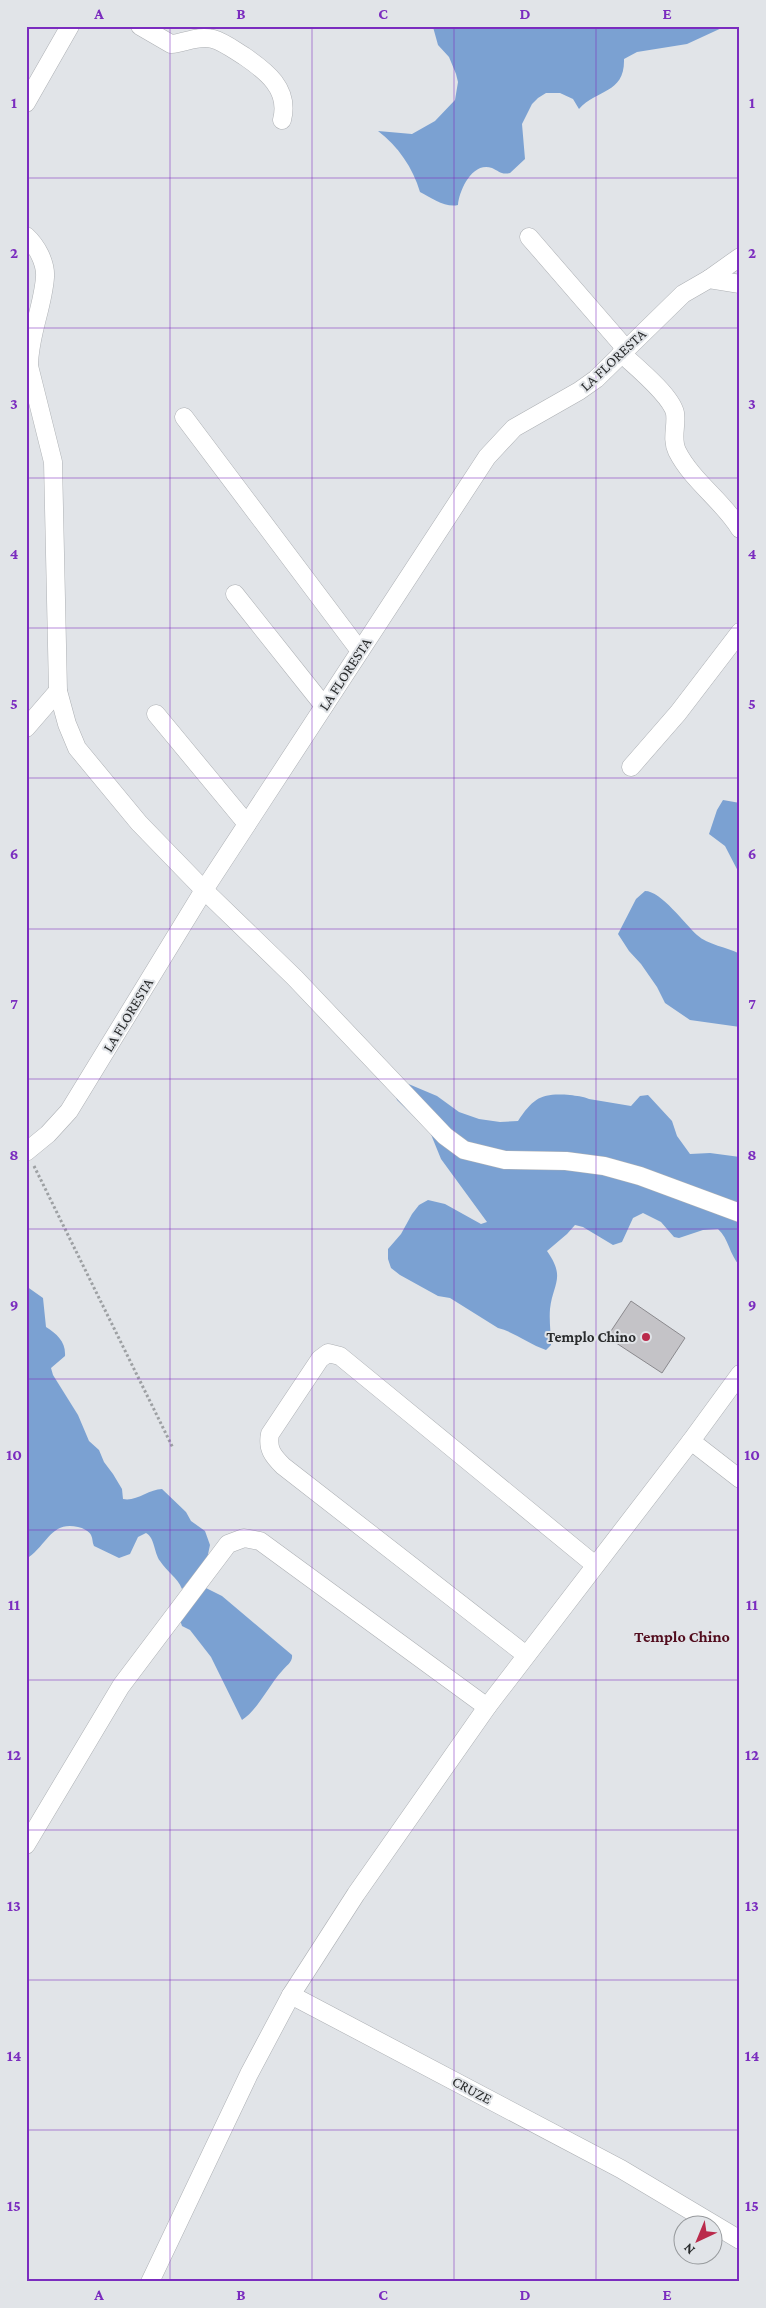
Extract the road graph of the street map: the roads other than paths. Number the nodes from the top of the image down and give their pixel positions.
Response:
1 (70, 26) edge
2 (140, 26) edge
3 (26, 103) edge
4 (282, 120) dead end
5 (26, 236) edge
6 (529, 237) dead end
7 (740, 257) edge
8 (708, 280) junction
9 (740, 284) edge
10 (624, 351) junction
11 (184, 417) dead end
12 (740, 529) edge
13 (235, 594) dead end
14 (740, 632) edge
15 (360, 651) junction
16 (58, 691) junction
17 (324, 706) junction
18 (156, 714) dead end
19 (26, 728) edge
20 (631, 767) dead end
21 (247, 824) junction
22 (204, 890) junction
23 (27, 1152) edge
24 (740, 1213) edge
25 (740, 1374) edge
26 (691, 1441) junction
27 (740, 1479) edge
28 (595, 1565) junction
29 (526, 1655) junction
30 (487, 1707) junction
31 (26, 1845) edge
32 (290, 1995) junction
33 (740, 2240) edge
34 (150, 2282) edge

1 - 3 street
2 - 4 street
5 - 16 street
6 - 10 street
7 - 8 street, LA FLORESTA
8 - 9 street
8 - 10 street, LA FLORESTA
10 - 12 street
10 - 15 street, LA FLORESTA
11 - 15 street
13 - 17 street
14 - 20 street
15 - 17 street, LA FLORESTA
16 - 19 street
16 - 22 street
17 - 21 street, LA FLORESTA
18 - 21 street
21 - 22 street, LA FLORESTA
22 - 23 street, LA FLORESTA
22 - 24 street
25 - 26 street
26 - 27 street
26 - 28 street
28 - 29 street
28 - 29 street
29 - 30 street
30 - 31 street
30 - 32 street
32 - 33 street, CRUZE
32 - 34 street

